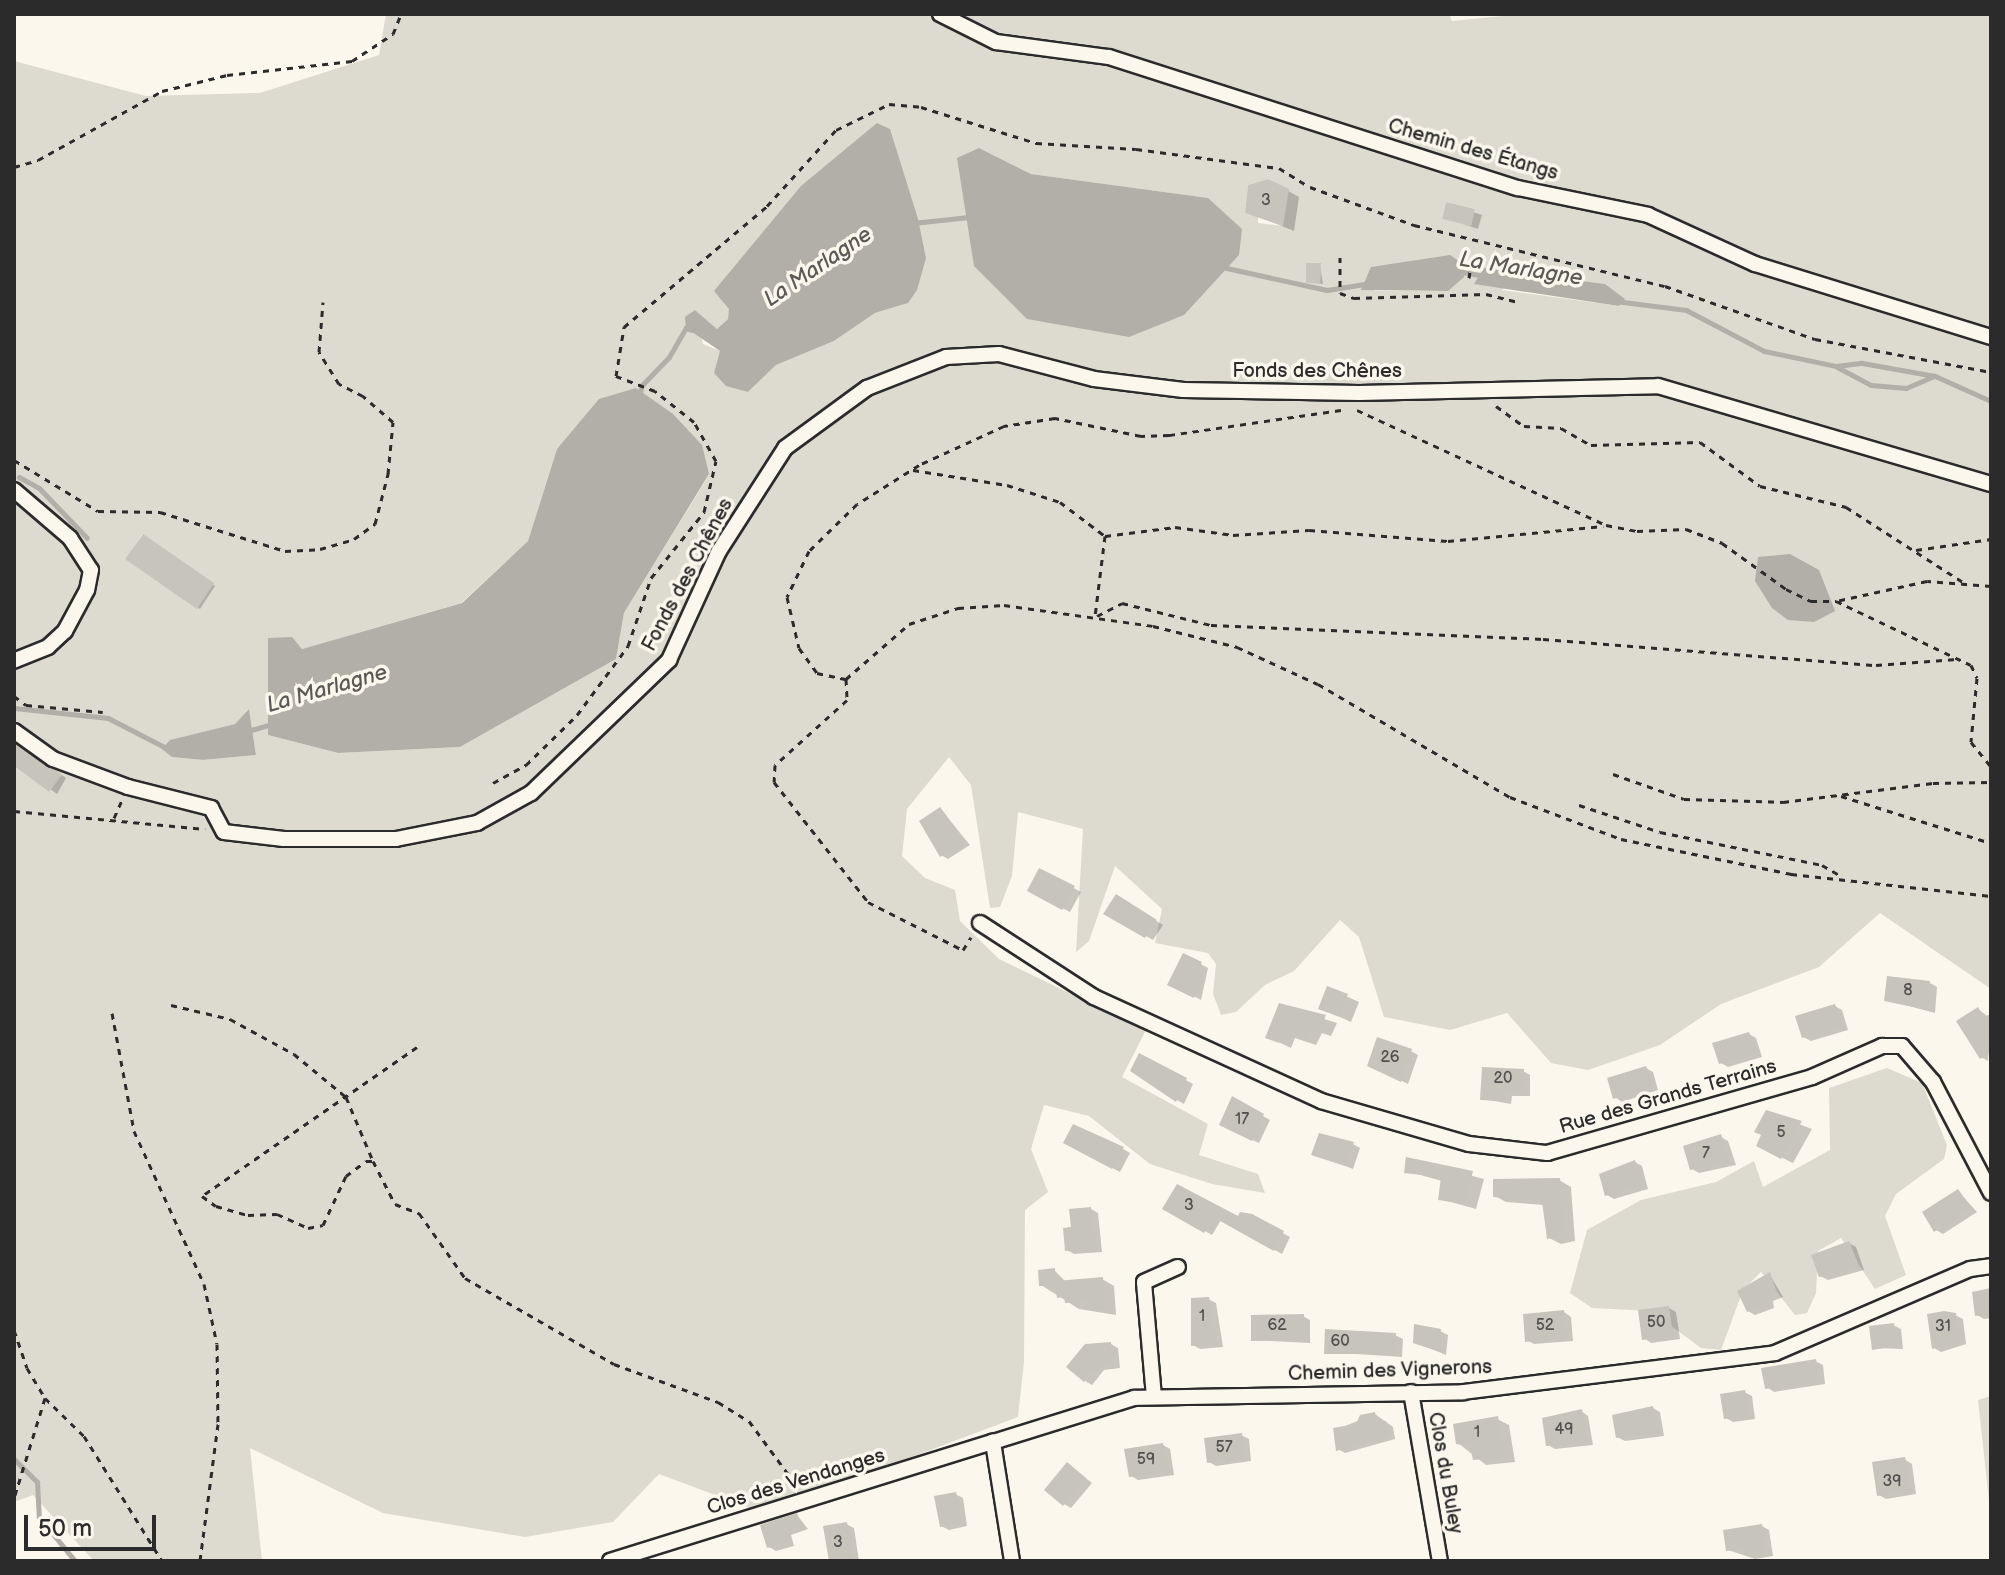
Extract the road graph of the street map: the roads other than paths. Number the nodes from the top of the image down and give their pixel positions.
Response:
1 (940, 14) edge
2 (1991, 337) edge
3 (1991, 484) edge
4 (14, 490) edge
5 (14, 661) edge
6 (14, 731) edge
7 (980, 923) road end
8 (1991, 1193) edge
9 (1991, 1266) edge
10 (1178, 1267) dead end
11 (1411, 1392) junction
12 (1154, 1397) junction
13 (993, 1442) junction
14 (610, 1561) edge
15 (1012, 1561) edge
16 (1440, 1561) edge

1 - 2 street, Chemin des Étangs
3 - 6 street, Fonds des Chênes
4 - 5 street
7 - 8 street, Rue des Grands Terrains
9 - 11 street, Chemin des Vignerons
10 - 12 street
11 - 12 street, Chemin des Vignerons
11 - 16 street, Clos du Buley
12 - 13 street, Chemin des Vignerons
13 - 14 street, Clos des Vendanges
13 - 15 street

